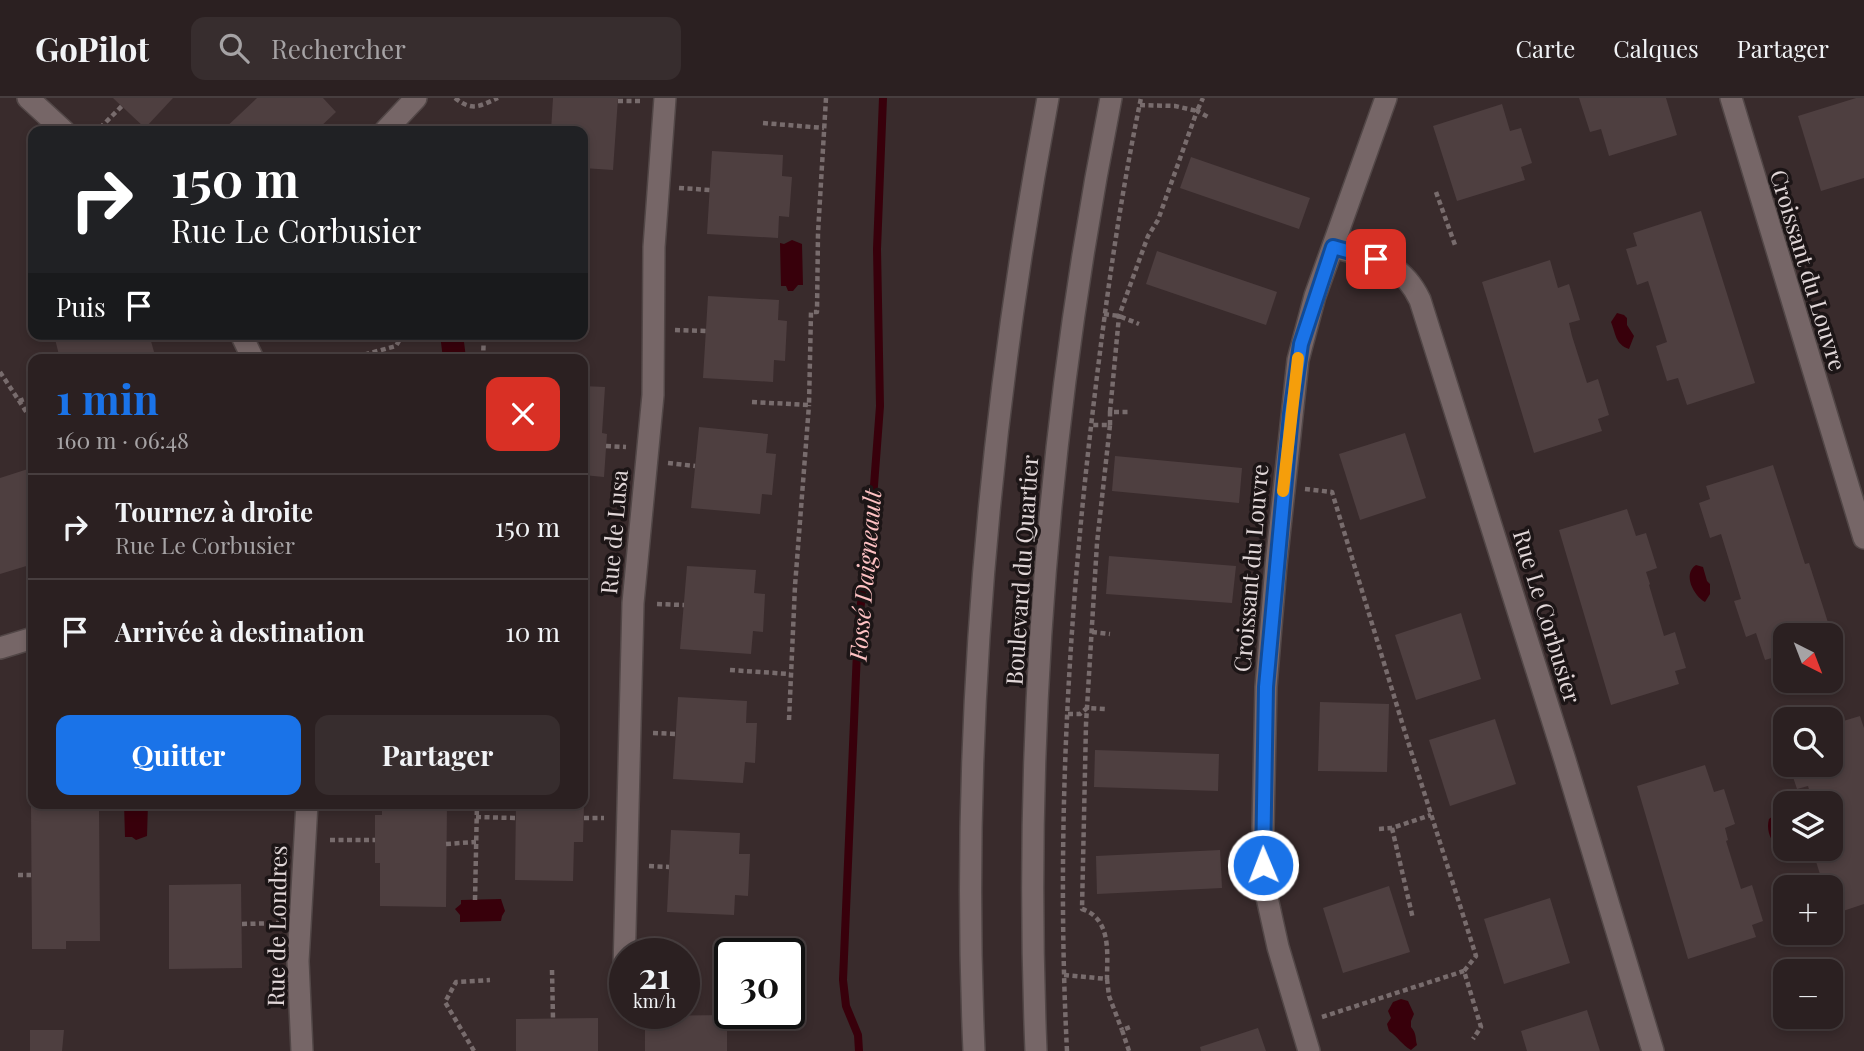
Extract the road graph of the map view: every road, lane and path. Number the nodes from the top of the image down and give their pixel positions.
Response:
1 (28, 98) edge
2 (416, 98) edge
3 (455, 98) edge
4 (498, 98) edge
5 (665, 98) edge
6 (826, 98) edge
7 (1048, 98) edge
8 (1111, 98) edge
9 (1141, 98) edge
10 (1203, 98) edge
11 (1386, 98) edge
12 (1731, 98) edge
13 (1140, 105) junction
14 (122, 106) dead end
15 (1197, 111) junction
16 (1210, 118) dead end
17 (763, 123) dead end
18 (59, 126) edge
19 (102, 126) edge
20 (390, 126) edge
21 (824, 128) junction
22 (1436, 192) dead end
23 (1455, 245) dead end
24 (1333, 247) junction
25 (1104, 314) junction
26 (1119, 316) junction
27 (1139, 324) dead end
28 (400, 340) edge
29 (366, 354) edge
30 (0, 372) edge
31 (28, 398) edge
32 (19, 401) junction
33 (752, 402) dead end
34 (809, 405) junction
35 (1110, 411) junction
36 (1129, 412) dead end
37 (28, 414) edge
38 (1091, 425) junction
39 (1110, 425) junction
40 (1301, 489) dead end
41 (1864, 538) edge
42 (1091, 632) junction
43 (1110, 634) dead end
44 (28, 640) edge
45 (0, 648) edge
46 (730, 670) dead end
47 (790, 674) junction
48 (1087, 708) junction
49 (1105, 709) dead end
50 (1068, 714) junction
51 (789, 720) dead end
52 (307, 809) edge
53 (477, 809) edge
54 (1431, 815) junction
55 (476, 817) junction
56 (516, 818) dead end
57 (1392, 828) junction
58 (1379, 829) dead end
59 (330, 840) dead end
60 (375, 840) dead end
61 (476, 842) junction
62 (446, 844) dead end
63 (18, 875) dead end
64 (31, 875) dead end
65 (475, 900) dead end
66 (1413, 919) dead end
67 (300, 922) junction
68 (242, 924) dead end
69 (625, 938) edge
70 (552, 970) dead end
71 (1464, 971) junction
72 (1065, 975) junction
73 (1107, 979) junction
74 (490, 980) dead end
75 (553, 1019) dead end
76 (1301, 1025) junction
77 (1133, 1026) dead end
78 (1122, 1030) junction
79 (1473, 1039) dead end
80 (302, 1051) edge
81 (474, 1051) edge
82 (974, 1051) edge
83 (1036, 1051) edge
84 (1067, 1051) edge
85 (1129, 1051) edge
86 (1309, 1051) edge
87 (1653, 1051) edge

1 - 18 street
2 - 20 street
3 - 4 path
5 - 69 street, Rue de Lusa
6 - 21 path
7 - 82 street, Boulevard du Quartier
8 - 83 street, Boulevard du Quartier
9 - 13 path
10 - 15 path
11 - 24 street, Croissant du Louvre
12 - 41 street, Croissant du Louvre
13 - 15 path
13 - 25 path
14 - 19 path
15 - 16 path
15 - 26 path
17 - 21 path
21 - 34 path
22 - 23 path
24 - 76 street, Croissant du Louvre
24 - 87 street, Rue Le Corbusier
25 - 26 path
25 - 38 path
26 - 27 path
26 - 35 path
28 - 29 path
30 - 32 path
31 - 32 path
32 - 37 path
33 - 34 path
34 - 47 path
35 - 36 path
35 - 39 path
38 - 39 path
38 - 50 path
39 - 42 path
40 - 54 path
42 - 43 path
42 - 48 path
44 - 45 street
46 - 47 path
47 - 51 path
48 - 49 path
48 - 50 path
48 - 73 path
50 - 72 path
52 - 67 street, Rue de Londres
53 - 55 path
54 - 57 path
54 - 71 path
55 - 56 path
55 - 61 path
57 - 58 path
57 - 66 path
59 - 60 path
61 - 62 path
61 - 65 path
63 - 64 path
67 - 68 path
67 - 80 street, Rue de Londres
70 - 75 path
71 - 76 path
71 - 79 path
72 - 73 path
72 - 84 path
73 - 78 path
74 - 81 path
76 - 86 street, Croissant du Louvre
77 - 78 path
78 - 85 path

